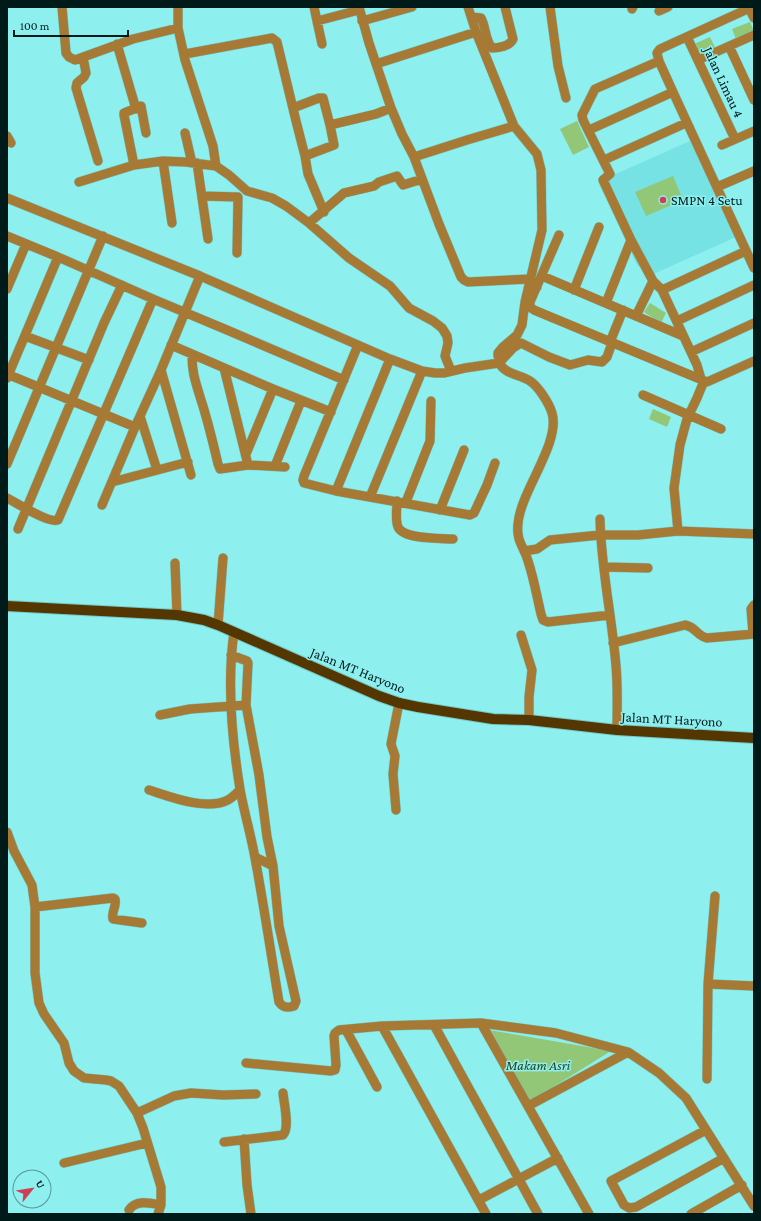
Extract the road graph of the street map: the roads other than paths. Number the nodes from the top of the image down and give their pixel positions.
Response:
1 (62, 7) edge
2 (178, 7) edge
3 (314, 7) edge
4 (412, 7) edge
5 (468, 7) edge
6 (505, 7) edge
7 (550, 7) edge
8 (668, 7) edge
9 (359, 8) edge
10 (750, 8) edge
11 (659, 11) dead end
12 (472, 17) junction
13 (754, 18) edge
14 (317, 21) junction
15 (362, 21) junction
16 (178, 28) junction
17 (476, 32) junction
18 (754, 35) edge
19 (687, 37) junction
20 (117, 44) junction
21 (322, 44) dead end
22 (729, 46) junction
23 (185, 54) junction
24 (83, 57) junction
25 (698, 60) junction
26 (659, 61) junction
27 (376, 64) junction
28 (673, 92) junction
29 (566, 98) dead end
30 (754, 100) edge
31 (293, 108) junction
32 (392, 108) junction
33 (136, 109) junction
34 (686, 123) junction
35 (330, 125) junction
36 (514, 126) junction
37 (589, 130) junction
38 (754, 131) edge
39 (146, 134) dead end
40 (185, 134) dead end
41 (735, 139) junction
42 (722, 145) dead end
43 (305, 156) junction
44 (414, 157) junction
45 (604, 160) junction
46 (98, 161) dead end
47 (163, 161) junction
48 (195, 163) junction
49 (134, 165) junction
50 (216, 166) junction
51 (754, 171) edge
52 (422, 179) junction
53 (78, 182) dead end
54 (717, 187) junction
55 (202, 196) junction
56 (7, 198) edge
57 (324, 212) junction
58 (172, 223) dead end
59 (309, 223) junction
60 (599, 227) dead end
61 (559, 235) dead end
62 (7, 236) edge
63 (103, 236) junction
64 (208, 240) dead end
65 (631, 240) junction
66 (26, 244) junction
67 (746, 251) junction
68 (237, 253) dead end
69 (58, 257) junction
70 (754, 268) edge
71 (89, 271) junction
72 (200, 276) junction
73 (542, 276) junction
74 (530, 279) junction
75 (653, 281) junction
76 (122, 285) junction
77 (754, 285) edge
78 (537, 287) junction
79 (7, 289) edge
80 (574, 290) junction
81 (662, 290) junction
82 (153, 299) junction
83 (606, 303) junction
84 (622, 310) junction
85 (184, 312) junction
86 (636, 316) junction
87 (677, 321) junction
88 (754, 323) edge
89 (25, 336) junction
90 (682, 336) junction
91 (611, 343) junction
92 (171, 345) junction
93 (358, 345) junction
94 (56, 347) junction
95 (691, 352) junction
96 (192, 355) junction
97 (390, 359) junction
98 (88, 360) junction
99 (754, 361) edge
100 (500, 362) junction
101 (449, 367) junction
102 (224, 368) junction
103 (161, 370) junction
104 (422, 371) junction
105 (8, 376) edge
106 (344, 380) junction
107 (702, 380) junction
108 (40, 387) junction
109 (273, 389) junction
110 (643, 394) dead end
111 (71, 401) junction
112 (301, 401) junction
113 (431, 401) dead end
114 (331, 412) junction
115 (104, 414) junction
116 (689, 415) junction
117 (140, 416) junction
118 (135, 427) junction
119 (721, 429) dead end
120 (464, 450) dead end
121 (246, 454) junction
122 (188, 462) junction
123 (495, 463) dead end
124 (7, 464) edge
125 (248, 465) junction
126 (275, 466) junction
127 (285, 467) dead end
128 (157, 470) junction
129 (191, 475) dead end
130 (112, 482) junction
131 (336, 491) junction
132 (370, 497) junction
133 (7, 498) edge
134 (401, 502) junction
135 (102, 505) dead end
136 (27, 508) junction
137 (440, 510) junction
138 (600, 520) dead end
139 (18, 529) dead end
140 (678, 531) junction
141 (754, 534) edge
142 (600, 535) junction
143 (453, 539) dead end
144 (524, 551) junction
145 (223, 558) dead end
146 (174, 563) dead end
147 (604, 567) junction
148 (648, 568) dead end
149 (754, 605) edge
150 (7, 606) edge
151 (610, 615) junction
152 (177, 616) junction
153 (218, 625) junction
154 (234, 632) junction
155 (754, 634) edge
156 (521, 635) dead end
157 (613, 643) junction
158 (231, 655) junction
159 (399, 703) junction
160 (232, 705) junction
161 (246, 705) junction
162 (160, 715) dead end
163 (529, 720) junction
164 (617, 730) junction
165 (754, 738) edge
166 (149, 790) dead end
167 (240, 790) junction
168 (396, 810) dead end
169 (7, 832) edge
170 (255, 857) junction
171 (273, 866) junction
172 (715, 896) dead end
173 (35, 907) junction
174 (142, 923) dead end
175 (708, 984) junction
176 (754, 986) edge
177 (480, 1023) junction
178 (434, 1025) junction
179 (382, 1026) junction
180 (346, 1030) junction
181 (628, 1052) junction
182 (246, 1063) dead end
183 (707, 1079) dead end
184 (377, 1087) dead end
185 (283, 1093) dead end
186 (256, 1094) dead end
187 (528, 1106) junction
188 (137, 1113) junction
189 (706, 1130) junction
190 (244, 1140) junction
191 (147, 1142) junction
192 (224, 1142) dead end
193 (558, 1158) junction
194 (724, 1158) junction
195 (64, 1163) dead end
196 (518, 1179) junction
197 (742, 1186) junction
198 (479, 1200) junction
199 (754, 1206) edge
200 (129, 1210) dead end
201 (159, 1210) edge
202 (699, 1211) edge
203 (251, 1214) edge
204 (486, 1214) edge
205 (538, 1214) edge
206 (589, 1214) edge
207 (691, 1214) edge

1 - 24 street
2 - 16 street
3 - 14 street
4 - 15 street
5 - 12 street
6 - 12 street
7 - 29 street
8 - 11 street
9 - 14 street
9 - 15 street
10 - 13 street
10 - 19 street
12 - 17 street
14 - 21 street
15 - 27 street
16 - 20 street
16 - 23 street
17 - 27 street
17 - 36 street
18 - 22 street
19 - 25 street, Jalan Limau 4
19 - 26 street
20 - 24 street
20 - 33 street
22 - 25 street
22 - 30 street
23 - 31 street
23 - 50 street
24 - 46 street
25 - 41 street, Jalan Limau 4
26 - 28 street
26 - 37 street
27 - 32 street
28 - 34 street
28 - 37 street
31 - 35 street
31 - 43 street
32 - 35 street
32 - 44 street
33 - 39 street
33 - 49 street
34 - 45 street
34 - 54 street
35 - 43 street
36 - 44 street
36 - 74 street
37 - 45 street
38 - 41 street
40 - 48 street
41 - 42 street
43 - 57 street
44 - 52 street
45 - 65 street
47 - 48 street
47 - 49 street
47 - 58 street
48 - 50 street
48 - 55 street
49 - 53 street
50 - 59 street
51 - 54 street
52 - 57 street
52 - 74 street
54 - 67 street
55 - 64 street
55 - 68 street
56 - 63 street
57 - 59 street
59 - 101 street
60 - 80 street
61 - 73 street
62 - 66 street
63 - 71 street
63 - 72 street
65 - 75 street
65 - 83 street
66 - 69 street
66 - 79 street
67 - 70 street
67 - 81 street
69 - 71 street
69 - 89 street
71 - 76 street
71 - 94 street
72 - 85 street
72 - 93 street
73 - 78 street
73 - 80 street
74 - 78 street
74 - 100 street
75 - 81 street
75 - 86 street
76 - 82 street
76 - 98 street
77 - 87 street
78 - 91 street
80 - 83 street
81 - 87 street
82 - 85 street
82 - 115 street
83 - 84 street
84 - 86 street
84 - 91 street
85 - 92 street
85 - 106 street
86 - 90 street
87 - 90 street
88 - 95 street
89 - 94 street
89 - 105 street
90 - 95 street
91 - 100 street
91 - 107 street
92 - 96 street
92 - 103 street
93 - 97 street
93 - 106 street
94 - 98 street
94 - 108 street
95 - 107 street
96 - 102 street
96 - 125 street
97 - 104 street
97 - 131 street
98 - 111 street
99 - 107 street
100 - 101 street
100 - 144 street
101 - 104 street
102 - 109 street
102 - 121 street
103 - 117 street
103 - 122 street
104 - 132 street
105 - 108 street
106 - 114 street
107 - 116 street
108 - 111 street
108 - 124 street
109 - 112 street
109 - 121 street
110 - 116 street
111 - 115 street
111 - 136 street
112 - 114 street
112 - 126 street
113 - 134 street
114 - 131 street
115 - 118 street
115 - 136 street
116 - 119 street
116 - 140 street
117 - 118 street
117 - 128 street
118 - 130 street
120 - 137 street
121 - 125 street
122 - 128 street
122 - 129 street
123 - 137 street
125 - 126 street
126 - 127 street
128 - 130 street
130 - 135 street
131 - 132 street
132 - 134 street
133 - 136 street
134 - 137 street
134 - 143 street
136 - 139 street
138 - 142 street
140 - 141 street
140 - 142 street
142 - 144 street
142 - 147 street
144 - 151 street
145 - 153 street
146 - 152 street
147 - 148 street
147 - 151 street
149 - 155 street
150 - 152 main road, Jalan MT Haryono
151 - 157 street
152 - 153 main road, Jalan MT Haryono
153 - 154 main road, Jalan MT Haryono
154 - 158 street
154 - 159 main road, Jalan MT Haryono
155 - 157 street
156 - 163 street
157 - 164 street
158 - 160 street
158 - 161 street
159 - 163 main road, Jalan MT Haryono
159 - 168 street
160 - 161 street
160 - 162 street
160 - 167 street
161 - 171 street
163 - 164 main road, Jalan MT Haryono
164 - 165 main road, Jalan MT Haryono
166 - 167 street
167 - 170 street
169 - 173 street
170 - 171 street
170 - 171 street
172 - 175 street
173 - 174 street
173 - 188 street
175 - 176 street
175 - 183 street
177 - 178 street
177 - 181 street
177 - 187 street
178 - 179 street
178 - 196 street
179 - 180 street
179 - 198 street
180 - 182 street
180 - 184 street
181 - 187 street
181 - 189 street
185 - 190 street
186 - 188 street
187 - 193 street
188 - 191 street
189 - 194 street
189 - 194 street
190 - 192 street
190 - 203 street
191 - 195 street
191 - 201 street
193 - 196 street
193 - 206 street
194 - 197 street
196 - 198 street
196 - 205 street
197 - 199 street
197 - 202 street
198 - 204 street
200 - 201 street
202 - 207 street

